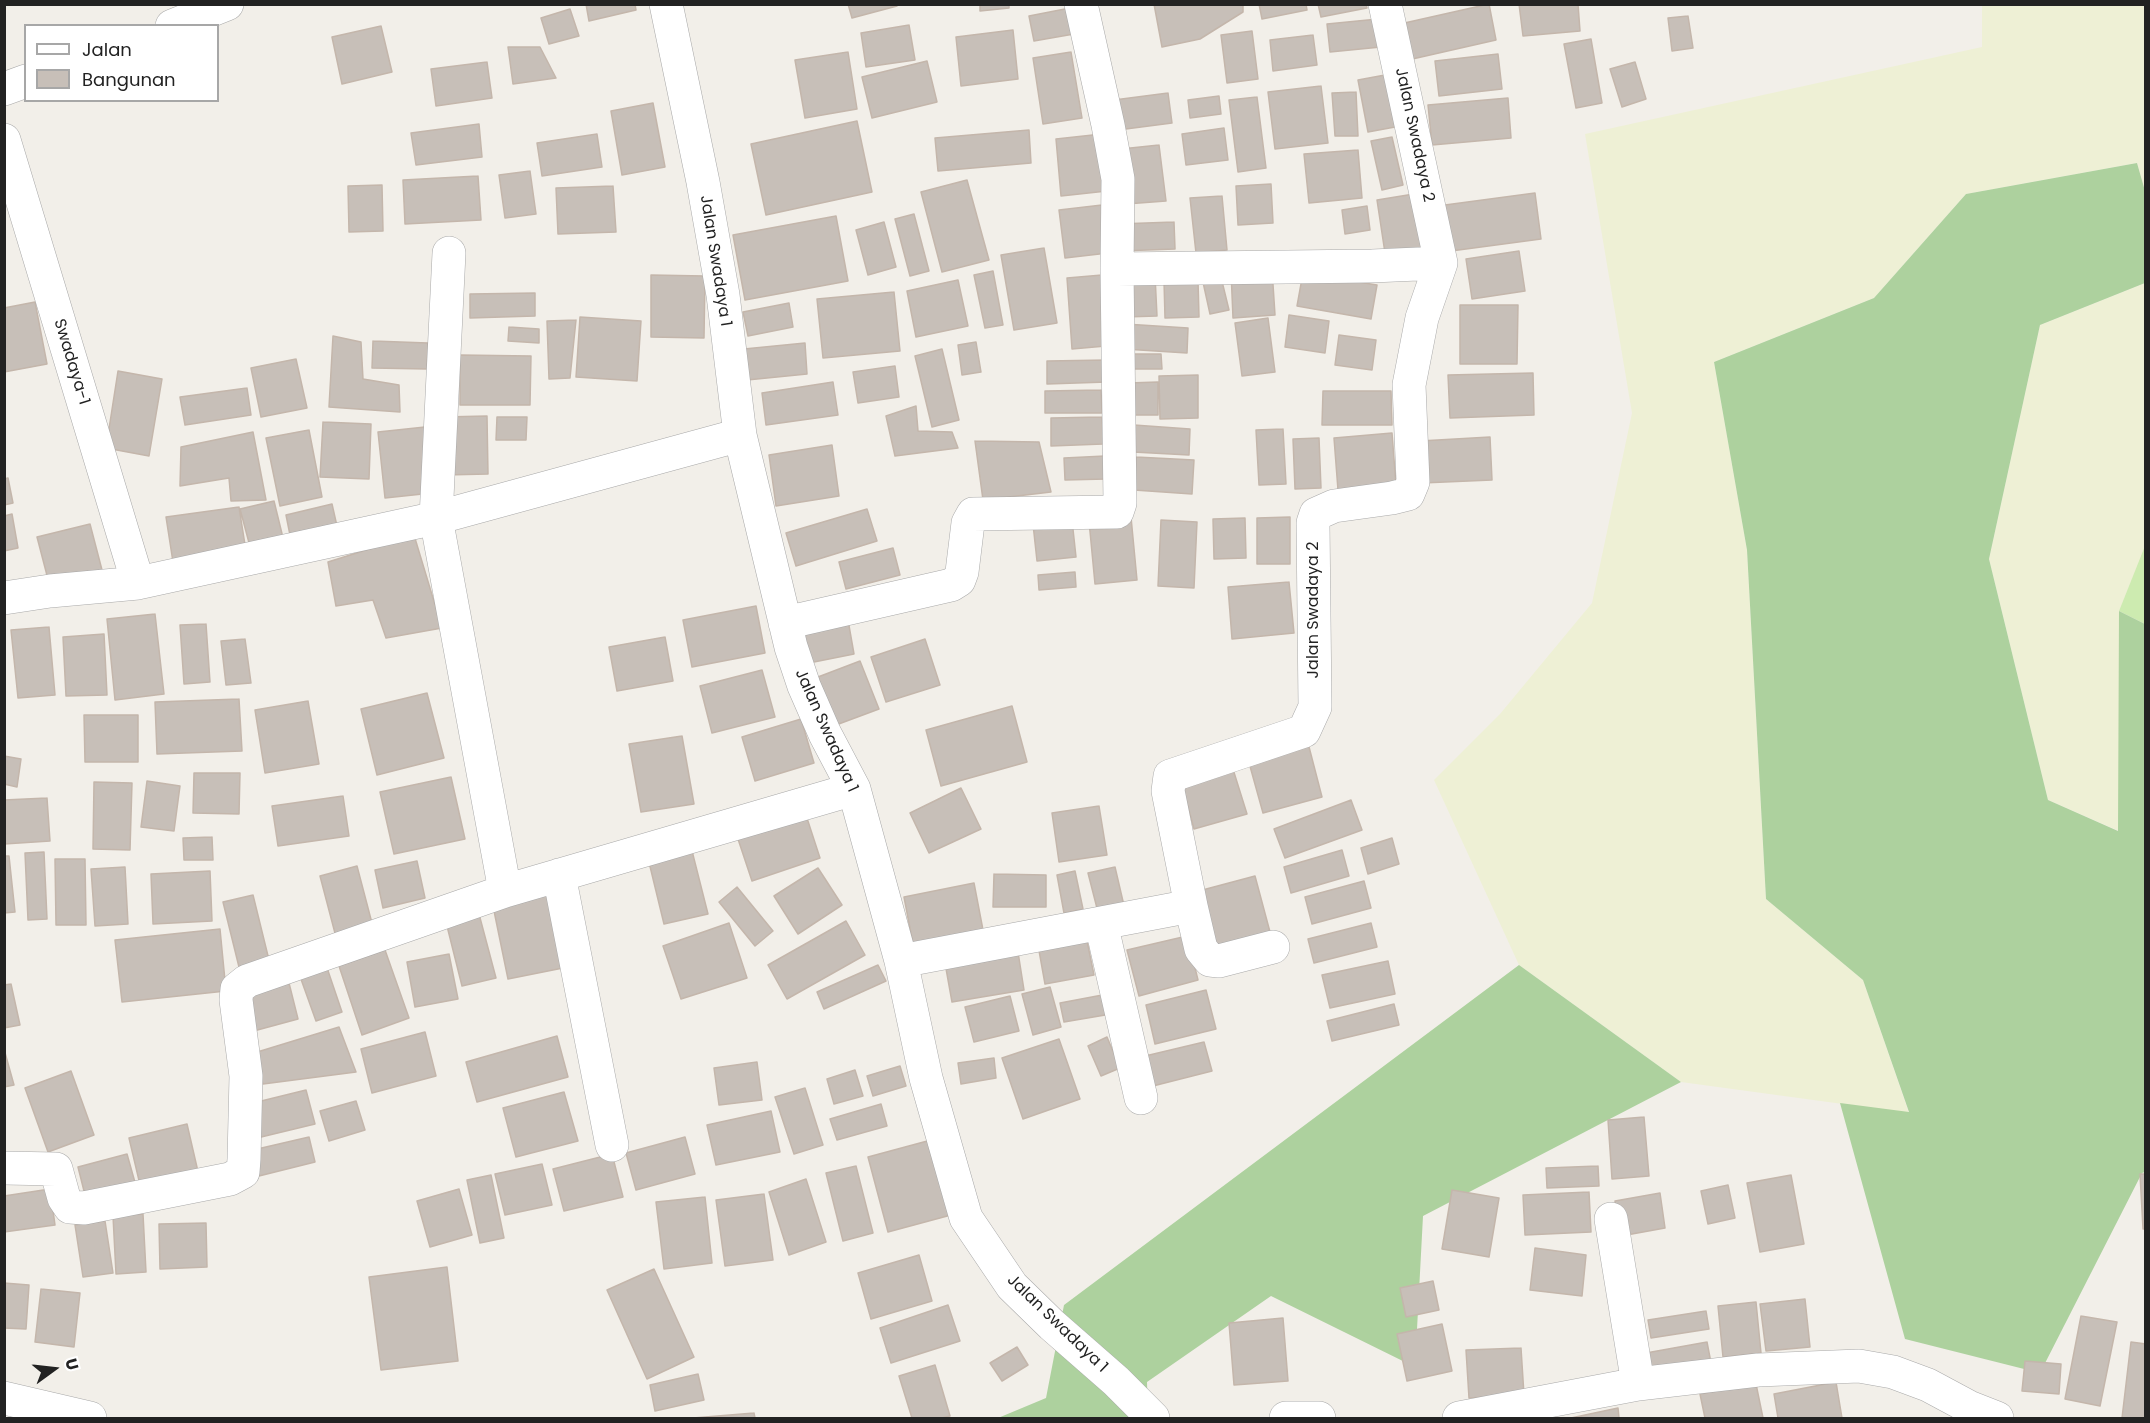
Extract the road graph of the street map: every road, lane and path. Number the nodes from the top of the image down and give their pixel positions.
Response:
1 (227, 4) edge
2 (666, 4) edge
3 (1081, 4) edge
4 (1385, 4) edge
5 (176, 24) edge
6 (24, 82) edge
7 (4, 89) edge
8 (4, 140) edge
9 (449, 253) dead end
10 (1441, 263) junction
11 (1117, 269) junction
12 (740, 435) junction
13 (436, 518) junction
14 (138, 584) junction
15 (4, 598) edge
16 (785, 623) junction
17 (854, 789) junction
18 (560, 875) junction
19 (505, 891) junction
20 (1191, 906) junction
21 (1101, 923) junction
22 (1273, 947) dead end
23 (901, 961) junction
24 (1141, 1098) dead end
25 (612, 1145) dead end
26 (4, 1168) edge
27 (1611, 1219) dead end
28 (1638, 1384) junction
29 (4, 1398) edge
30 (1465, 1418) edge
31 (90, 1419) edge
32 (1153, 1419) edge
33 (1286, 1419) edge
34 (1320, 1419) edge
35 (1997, 1419) edge

1 - 5 street
2 - 12 street, Jalan Swadaya 1
3 - 11 street
4 - 10 street, Jalan Swadaya 2
6 - 7 street
8 - 14 street, Swadaya-1
9 - 13 street
10 - 11 street
10 - 20 street, Jalan Swadaya 2
11 - 16 street
12 - 13 street
12 - 16 street, Jalan Swadaya 1
13 - 14 street
13 - 19 street
14 - 15 street
16 - 17 street, Jalan Swadaya 1
17 - 18 street
17 - 23 street, Jalan Swadaya 1
18 - 19 street
18 - 25 street
19 - 26 street
20 - 21 street
20 - 22 street
21 - 23 street
21 - 24 street
23 - 32 street, Jalan Swadaya 1
27 - 28 street
28 - 30 street
28 - 35 street
29 - 31 street
33 - 34 street

